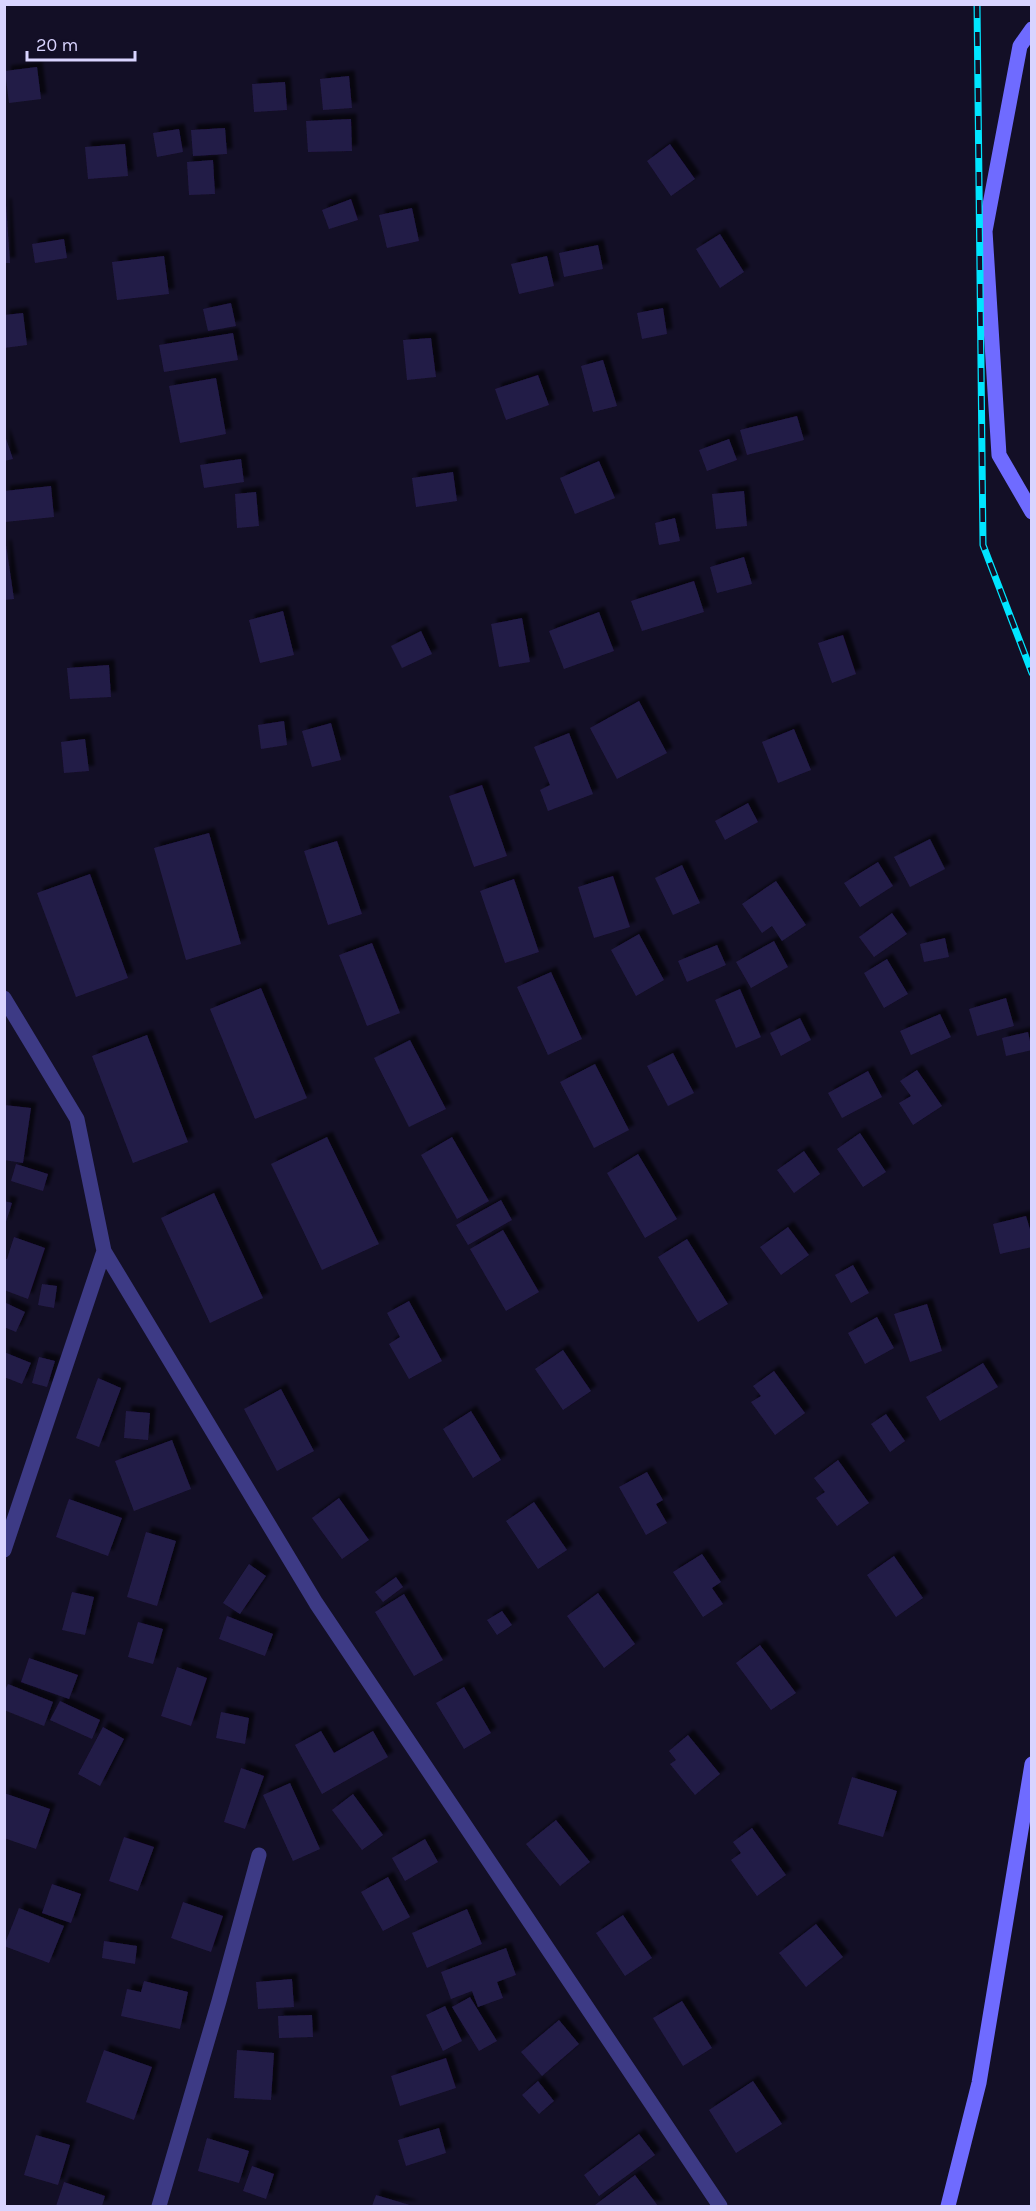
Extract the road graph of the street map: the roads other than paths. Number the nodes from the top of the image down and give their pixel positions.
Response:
1 (1032, 29) edge
2 (1032, 512) edge
3 (4, 998) edge
4 (104, 1251) junction
5 (4, 1550) edge
6 (1032, 1764) edge
7 (259, 1855) dead end
8 (159, 2206) edge
9 (720, 2206) edge
10 (948, 2206) edge

1 - 2 street
3 - 4 street
4 - 5 street
4 - 9 street
6 - 10 street
7 - 8 street

